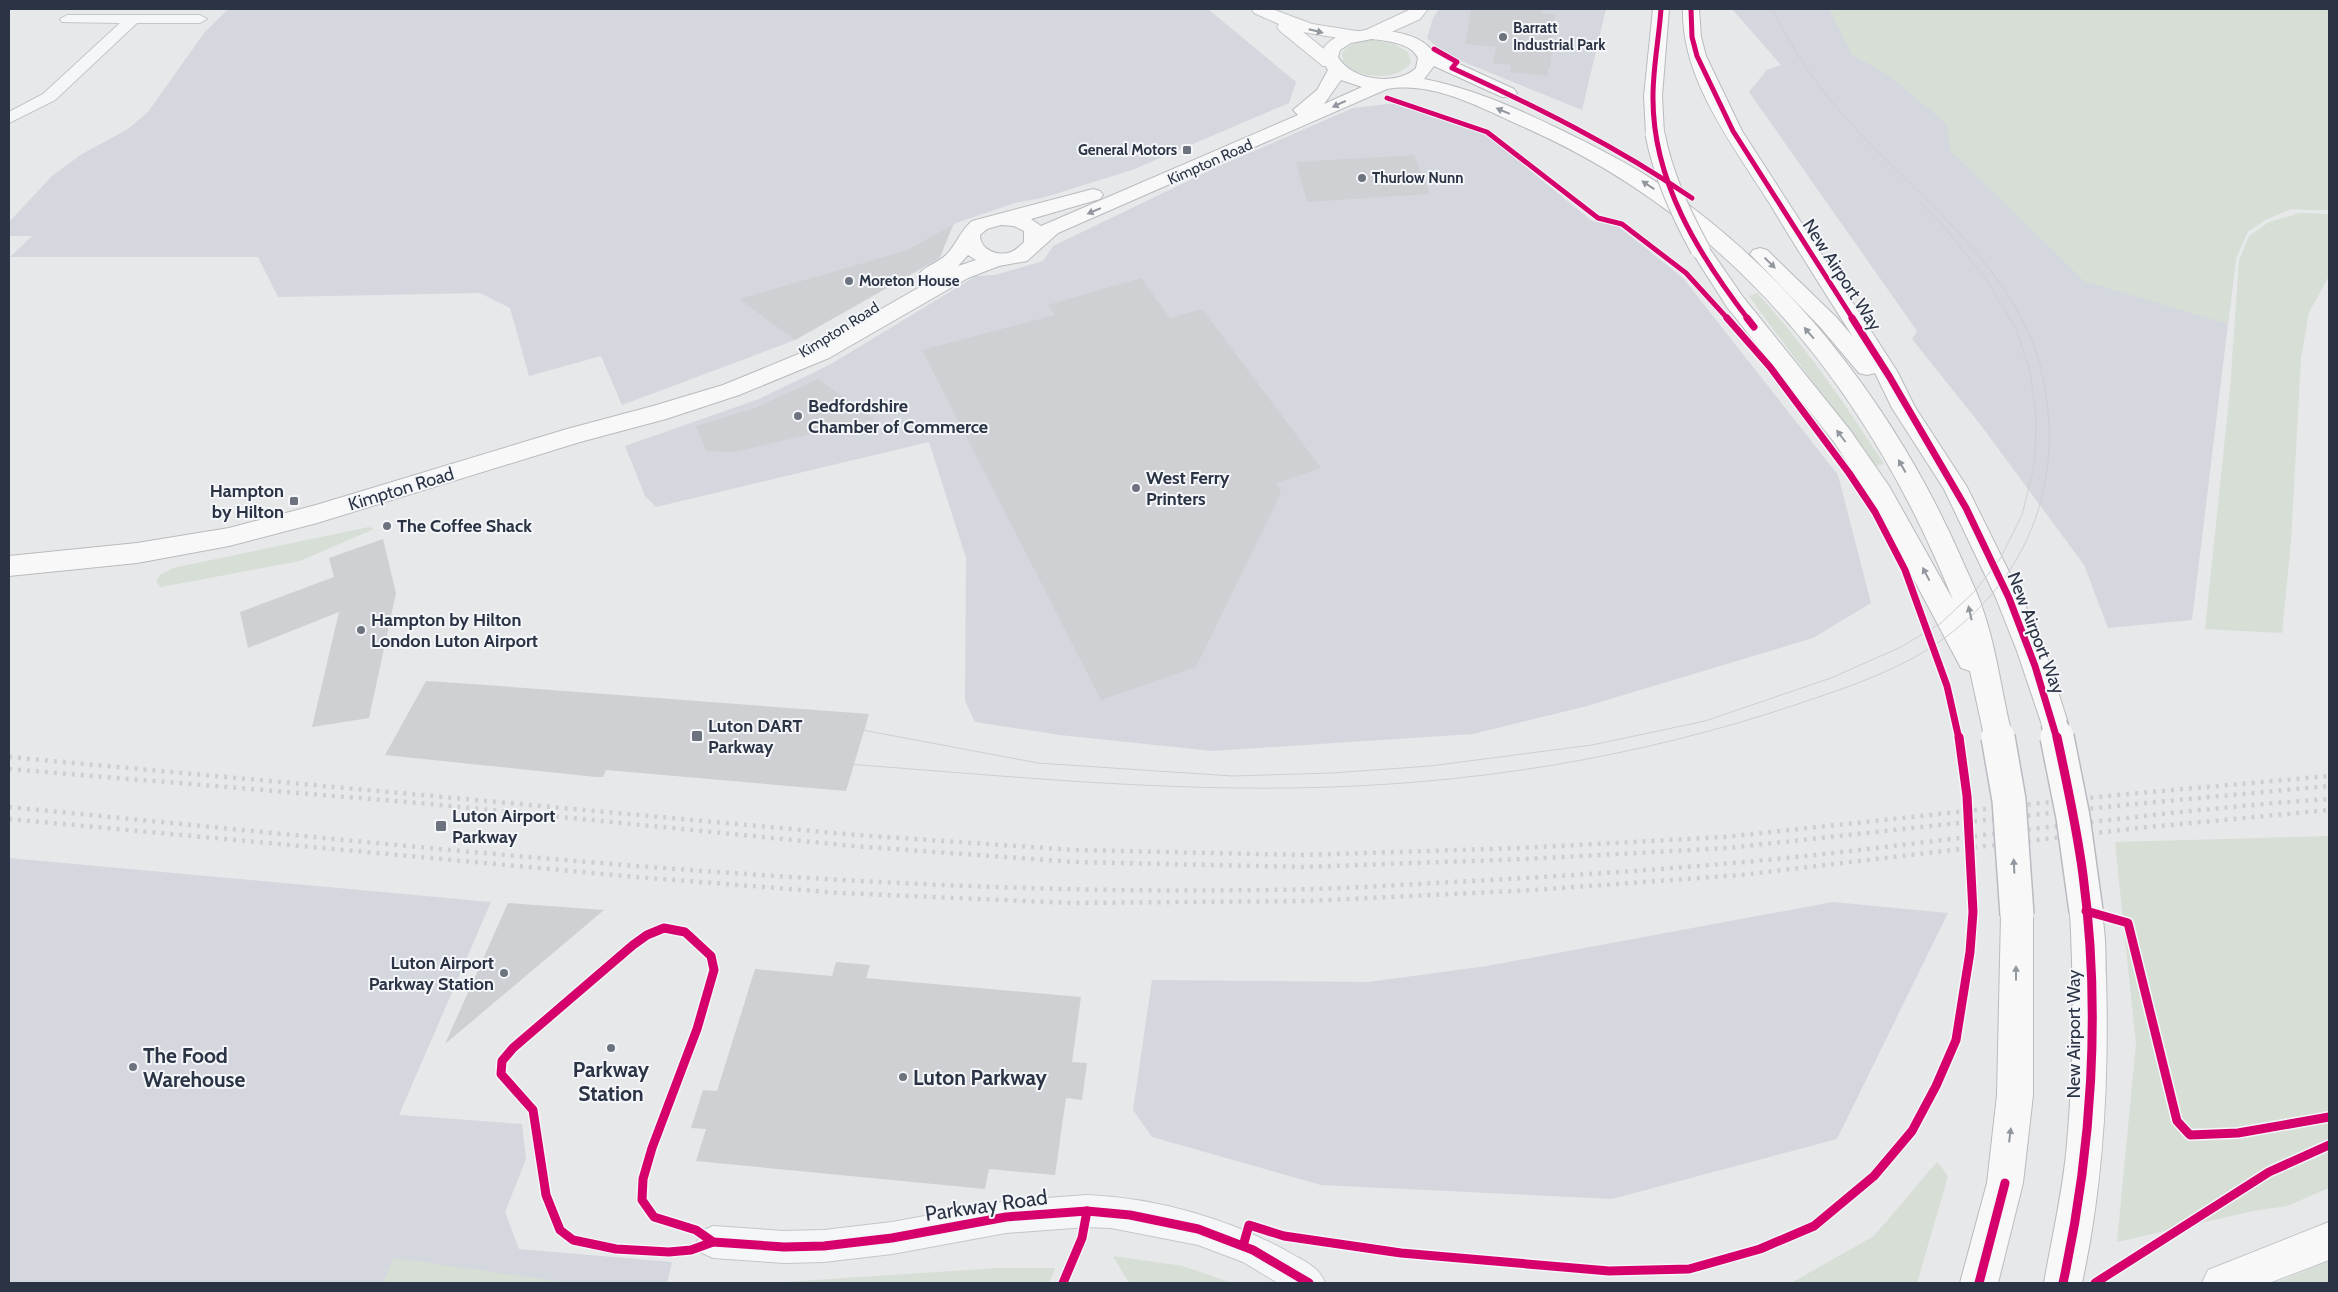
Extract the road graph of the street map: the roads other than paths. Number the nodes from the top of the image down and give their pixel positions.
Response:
1 (1260, 9) edge
2 (1661, 9) edge
3 (1691, 9) edge
4 (1417, 12) edge
5 (1277, 18) junction
6 (67, 19) dead end
7 (133, 19) junction
8 (200, 19) dead end
9 (1364, 35) junction
10 (1422, 51) junction
11 (1332, 67) junction
12 (1393, 83) junction
13 (9, 118) edge
14 (1008, 219) junction
15 (1036, 240) junction
16 (968, 242) junction
17 (997, 259) junction
18 (784, 367) junction
19 (1904, 408) junction
20 (9, 566) edge
21 (1988, 695) junction
22 (2329, 1241) edge
23 (714, 1242) dead end
24 (1309, 1283) edge
25 (1979, 1283) edge
26 (2063, 1283) edge
27 (2221, 1283) edge

1 - 5 main road
21 -> 2 main road, bridge
3 - 19 main road, New Airport Way
4 - 9 main road
4 - 10 main road
5 -> 9 main road, New Airport Way
5 - 11 main road
6 - 7 street
7 - 8 street
7 - 13 street
9 - 10 main road, New Airport Way
9 - 11 main road, Kimpton Road
10 - 12 main road, Kimpton Road
10 -> 19 main road, New Airport Way
11 - 12 main road
11 - 14 main road, Kimpton Road
12 -> 15 main road, Kimpton Road
21 -> 12 main road
14 - 15 main road
14 - 16 main road
15 - 17 main road
16 - 17 main road
16 - 18 main road, Kimpton Road
17 - 18 main road, Kimpton Road
18 - 20 main road, Kimpton Road
19 - 26 main road, New Airport Way, bridge
25 -> 21 main road, bridge
22 - 27 main road
23 - 24 street, Parkway Road

